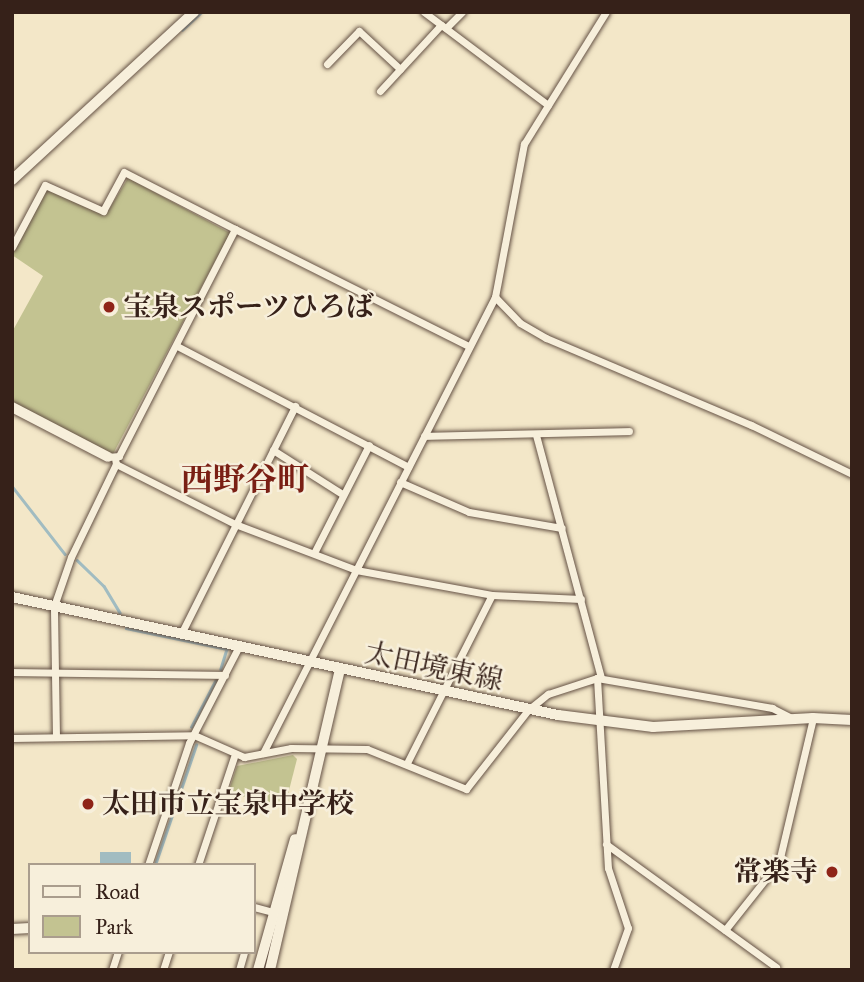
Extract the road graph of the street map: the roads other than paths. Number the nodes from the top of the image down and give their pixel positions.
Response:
1 (194, 12) edge
2 (424, 12) edge
3 (462, 12) edge
4 (606, 12) edge
5 (443, 27) junction
6 (327, 64) dead end
7 (400, 69) junction
8 (380, 91) dead end
9 (548, 105) junction
10 (12, 180) edge
11 (235, 229) junction
12 (12, 247) edge
13 (495, 297) junction
14 (177, 346) junction
15 (469, 346) junction
16 (295, 406) junction
17 (12, 407) edge
18 (629, 431) dead end
19 (536, 435) junction
20 (424, 436) junction
21 (369, 445) junction
22 (273, 450) junction
23 (113, 460) junction
24 (408, 467) junction
25 (852, 474) edge
26 (400, 482) junction
27 (342, 494) junction
28 (235, 524) junction
29 (562, 528) junction
30 (314, 554) junction
31 (356, 569) junction
32 (492, 594) junction
33 (12, 597) edge
34 (581, 599) junction
35 (54, 606) junction
36 (181, 634) junction
37 (239, 646) junction
38 (309, 662) junction
39 (340, 669) junction
40 (55, 671) junction
41 (12, 672) edge
42 (225, 675) junction
43 (599, 678) junction
44 (442, 692) junction
45 (528, 710) junction
46 (813, 718) junction
47 (794, 720) junction
48 (852, 720) edge
49 (601, 721) junction
50 (194, 736) junction
51 (57, 737) junction
52 (12, 738) edge
53 (322, 750) junction
54 (263, 753) junction
55 (234, 757) junction
56 (407, 763) junction
57 (606, 844) junction
58 (149, 863) edge
59 (199, 863) edge
60 (256, 908) edge
61 (273, 912) junction
62 (725, 929) junction
63 (776, 967) dead end
64 (258, 970) edge
65 (270, 970) edge
66 (613, 970) edge

1 - 10 main road
2 - 5 street
3 - 5 street
4 - 9 street
5 - 7 street
5 - 9 street
6 - 7 street
7 - 8 street
9 - 13 street
11 - 12 street
11 - 14 street
11 - 15 street
13 - 15 street
13 - 25 street
14 - 16 street
14 - 23 street
15 - 20 street
16 - 21 street
16 - 22 street
17 - 23 main road
18 - 19 street
19 - 20 street
19 - 29 street
20 - 24 street
21 - 24 street
21 - 27 street
22 - 27 street
22 - 28 street
23 - 28 street
23 - 35 street
24 - 26 street
26 - 29 street
26 - 31 street
27 - 30 street
28 - 30 street
28 - 36 street
29 - 34 street
30 - 31 street
31 - 32 street
31 - 38 street
32 - 34 street
32 - 44 street
33 - 35 main road, 太田境東線
34 - 43 street
35 - 36 main road, 太田境東線
35 - 40 street
36 - 37 main road, 太田境東線
37 - 38 main road, 太田境東線
37 - 42 street
38 - 39 main road, 太田境東線
38 - 54 street
39 - 44 main road, 太田境東線
39 - 53 main road
40 - 41 street
40 - 42 street
40 - 51 street
42 - 50 street
43 - 45 street
43 - 47 street
43 - 49 street
44 - 45 main road, 太田境東線
44 - 56 street
45 - 49 main road, 太田境東線
45 - 56 street
46 - 47 main road, 太田境東線
46 - 48 main road, 太田境東線
46 - 62 street
47 - 49 main road, 太田境東線
49 - 57 street
50 - 51 street
50 - 55 street
50 - 58 street
51 - 52 street
53 - 54 street
53 - 56 street
53 - 61 main road
53 - 65 main road
54 - 55 street
55 - 59 street
57 - 62 street
57 - 66 street
60 - 61 street
61 - 64 main road
62 - 63 street

